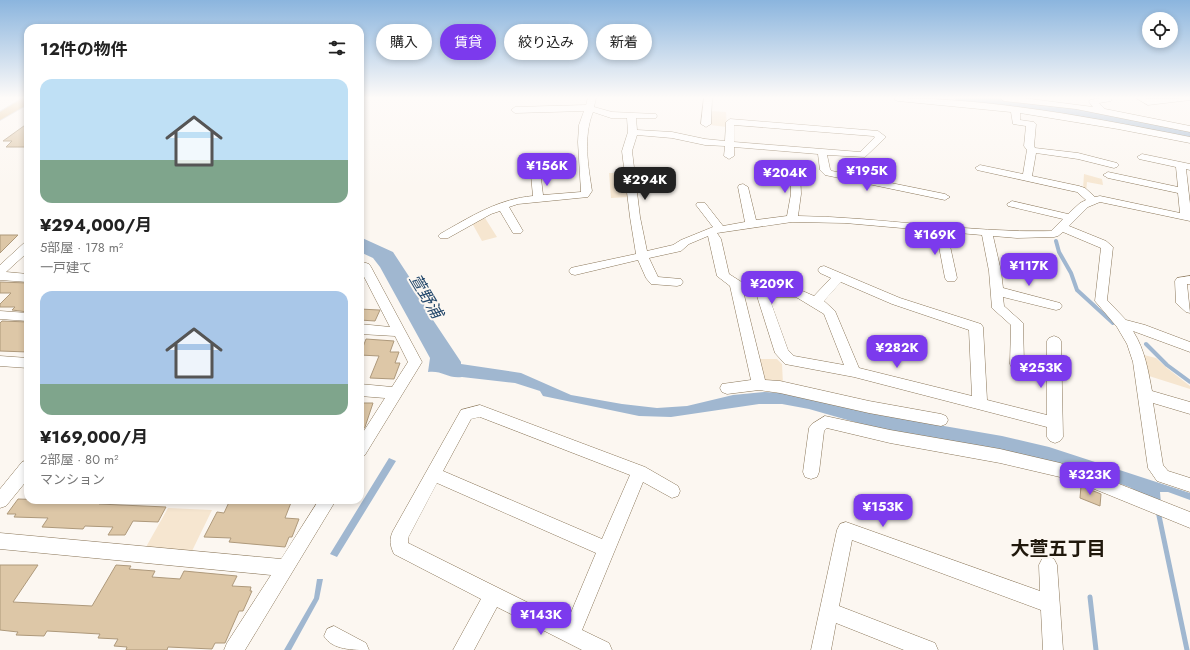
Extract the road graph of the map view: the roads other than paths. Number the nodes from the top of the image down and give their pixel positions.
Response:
1 (584, 128) edge
2 (632, 128) edge
3 (730, 128) edge
4 (813, 128) edge
5 (1031, 128) edge
6 (1129, 128) edge
7 (632, 132) junction
8 (1190, 140) edge
9 (730, 144) junction
10 (1032, 150) junction
11 (822, 152) junction
12 (729, 156) dead end
13 (1142, 156) dead end
14 (1114, 165) dead end
15 (1186, 166) edge
16 (980, 168) dead end
17 (795, 170) dead end
18 (528, 172) dead end
19 (1108, 175) dead end
20 (1027, 178) junction
21 (742, 187) dead end
22 (1183, 191) junction
23 (945, 197) dead end
24 (538, 199) junction
25 (1093, 200) junction
26 (1012, 204) dead end
27 (701, 205) dead end
28 (504, 206) junction
29 (1188, 217) edge
30 (1070, 218) junction
31 (792, 219) junction
32 (751, 224) junction
33 (1061, 228) junction
34 (941, 229) junction
35 (715, 230) junction
36 (517, 231) dead end
37 (987, 233) junction
38 (444, 236) dead end
39 (24, 250) edge
40 (642, 256) junction
41 (364, 266) edge
42 (824, 270) dead end
43 (0, 271) edge
44 (575, 271) dead end
45 (0, 276) edge
46 (839, 276) junction
47 (24, 278) edge
48 (951, 278) dead end
49 (1190, 280) edge
50 (366, 281) edge
51 (677, 282) dead end
52 (735, 283) junction
53 (997, 291) junction
54 (762, 293) junction
55 (816, 302) junction
56 (1056, 306) dead end
57 (1190, 309) edge
58 (0, 315) edge
59 (24, 317) edge
60 (1122, 324) junction
61 (364, 329) edge
62 (400, 332) junction
63 (1054, 341) dead end
64 (1190, 347) edge
65 (0, 361) edge
66 (24, 363) edge
67 (1017, 364) dead end
68 (854, 372) junction
69 (759, 385) junction
70 (727, 388) dead end
71 (364, 390) edge
72 (396, 393) junction
73 (1145, 395) junction
74 (980, 404) junction
75 (1190, 408) edge
76 (941, 420) dead end
77 (364, 444) edge
78 (24, 472) edge
79 (639, 472) junction
80 (811, 472) dead end
81 (433, 474) junction
82 (1190, 485) edge
83 (672, 491) dead end
84 (0, 502) edge
85 (325, 504) edge
86 (1190, 520) edge
87 (0, 541) edge
88 (606, 548) junction
89 (1048, 565) dead end
90 (285, 568) junction
91 (493, 595) junction
92 (1050, 604) junction
93 (829, 611) junction
94 (571, 634) junction
95 (334, 636) dead end
96 (234, 650) edge
97 (359, 650) edge
98 (463, 650) edge
99 (602, 650) edge
100 (821, 650) edge
101 (928, 650) edge
102 (1053, 650) edge

1 - 24 street
2 - 7 street
3 - 9 street
4 - 11 street
5 - 10 street
6 - 8 street
7 - 9 street
7 - 40 street
9 - 11 street
9 - 12 street
10 - 14 street
10 - 20 street
11 - 23 street
13 - 15 street
15 - 22 street
16 - 20 street
17 - 31 street
18 - 24 street
19 - 22 street
20 - 25 street
21 - 32 street
22 - 29 street
24 - 28 street
25 - 29 street
25 - 30 street
26 - 30 street
27 - 35 street
28 - 36 street
28 - 38 street
30 - 33 street
31 - 32 street
31 - 34 street
32 - 35 street
33 - 37 street
33 - 60 street
34 - 37 street
34 - 48 street
35 - 40 street
35 - 52 street
37 - 53 street
39 - 43 street
40 - 44 street
40 - 51 street
41 - 50 street
42 - 46 street
45 - 47 street
46 - 55 street
46 - 74 street
49 - 57 street
50 - 62 street
52 - 54 street
52 - 69 street
53 - 56 street
53 - 67 street
54 - 55 street
54 - 68 street
55 - 68 street
58 - 59 street
60 - 64 street
60 - 73 street
61 - 62 street
62 - 72 street
63 - 74 street
65 - 66 street
68 - 74 street
69 - 70 street
69 - 76 street
71 - 72 street
72 - 77 street
73 - 75 street
73 - 82 street
78 - 84 street
79 - 81 street
79 - 83 street
79 - 88 street
80 - 86 street
81 - 88 street
81 - 91 street
85 - 90 street
87 - 90 street
88 - 94 street
89 - 92 street
90 - 96 street
91 - 94 street
91 - 98 street
92 - 93 street
92 - 102 street
93 - 100 street
93 - 101 street
94 - 99 street
95 - 97 street

